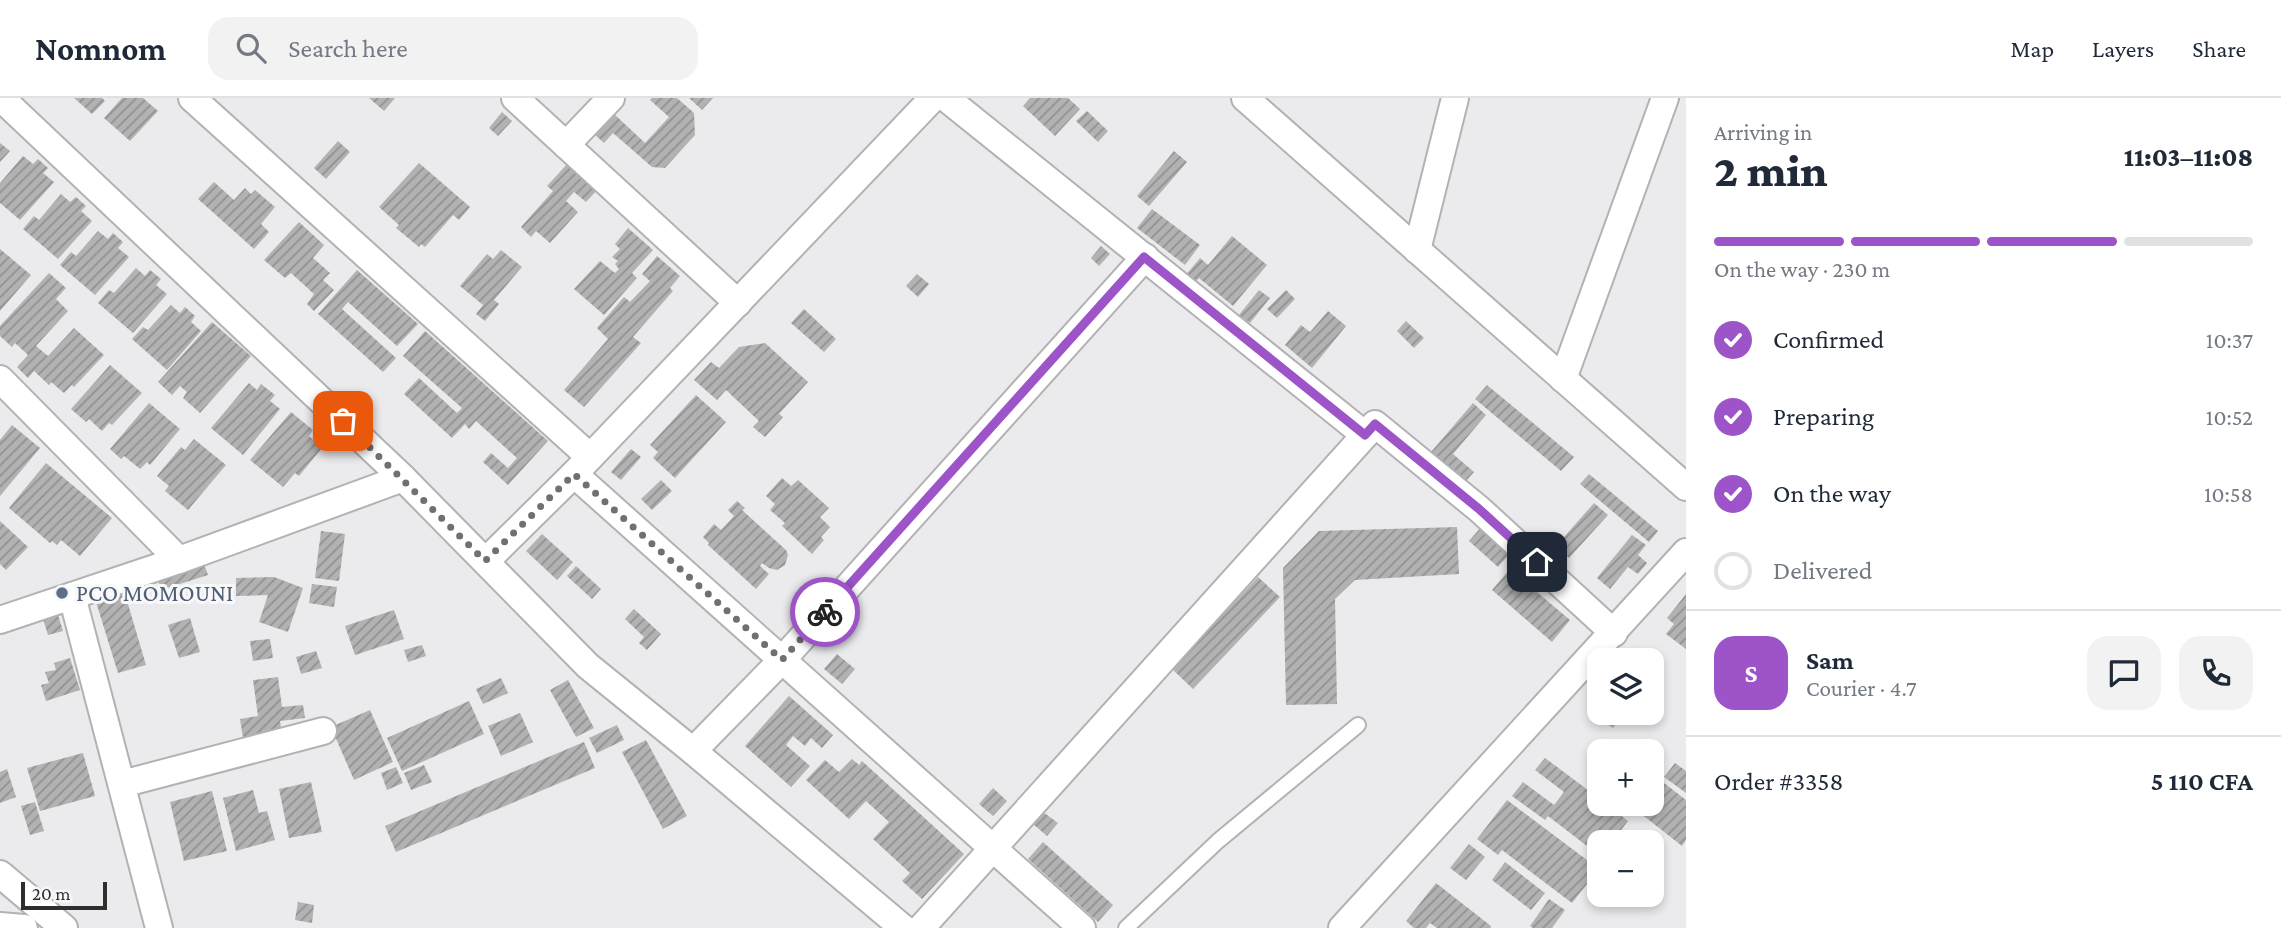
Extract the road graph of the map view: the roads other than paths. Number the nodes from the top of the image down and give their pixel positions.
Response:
1 (1, 98) edge
2 (192, 98) edge
3 (515, 98) edge
4 (611, 98) edge
5 (933, 98) edge
6 (946, 98) edge
7 (1245, 98) edge
8 (1455, 98) edge
9 (1665, 98) edge
10 (566, 145) junction
11 (1417, 250) junction
12 (1144, 257) junction
13 (738, 303) junction
14 (0, 379) edge
15 (1563, 379) junction
16 (1365, 435) junction
17 (582, 466) junction
18 (403, 478) junction
19 (1686, 487) edge
20 (1686, 552) edge
21 (179, 560) junction
22 (485, 561) junction
23 (72, 596) junction
24 (0, 620) edge
25 (1614, 633) junction
26 (782, 660) junction
27 (1357, 725) dead end
28 (323, 732) dead end
29 (693, 751) junction
30 (122, 785) junction
31 (993, 849) junction
32 (0, 874) edge
33 (0, 926) edge
34 (24, 928) edge
35 (64, 928) edge
36 (159, 928) edge
37 (903, 928) edge
38 (922, 928) edge
39 (1082, 928) edge
40 (1126, 928) edge
41 (1342, 928) edge

1 - 18 street
2 - 17 street
3 - 10 street
4 - 10 street
5 - 13 street
6 - 12 street
7 - 11 street
8 - 11 street
9 - 15 street
10 - 13 street
11 - 15 street
12 - 16 street
12 - 26 street
13 - 17 street
14 - 21 street
15 - 19 street
16 - 25 street
16 - 31 street
17 - 22 street
17 - 26 street
18 - 21 street
18 - 22 street
20 - 25 street
21 - 23 street
22 - 29 street
23 - 24 street
23 - 30 street
25 - 41 street
26 - 29 street
26 - 31 street
27 - 40 lane
28 - 30 street
29 - 37 street
30 - 36 street
31 - 38 street
31 - 39 street
32 - 35 street
33 - 34 street

